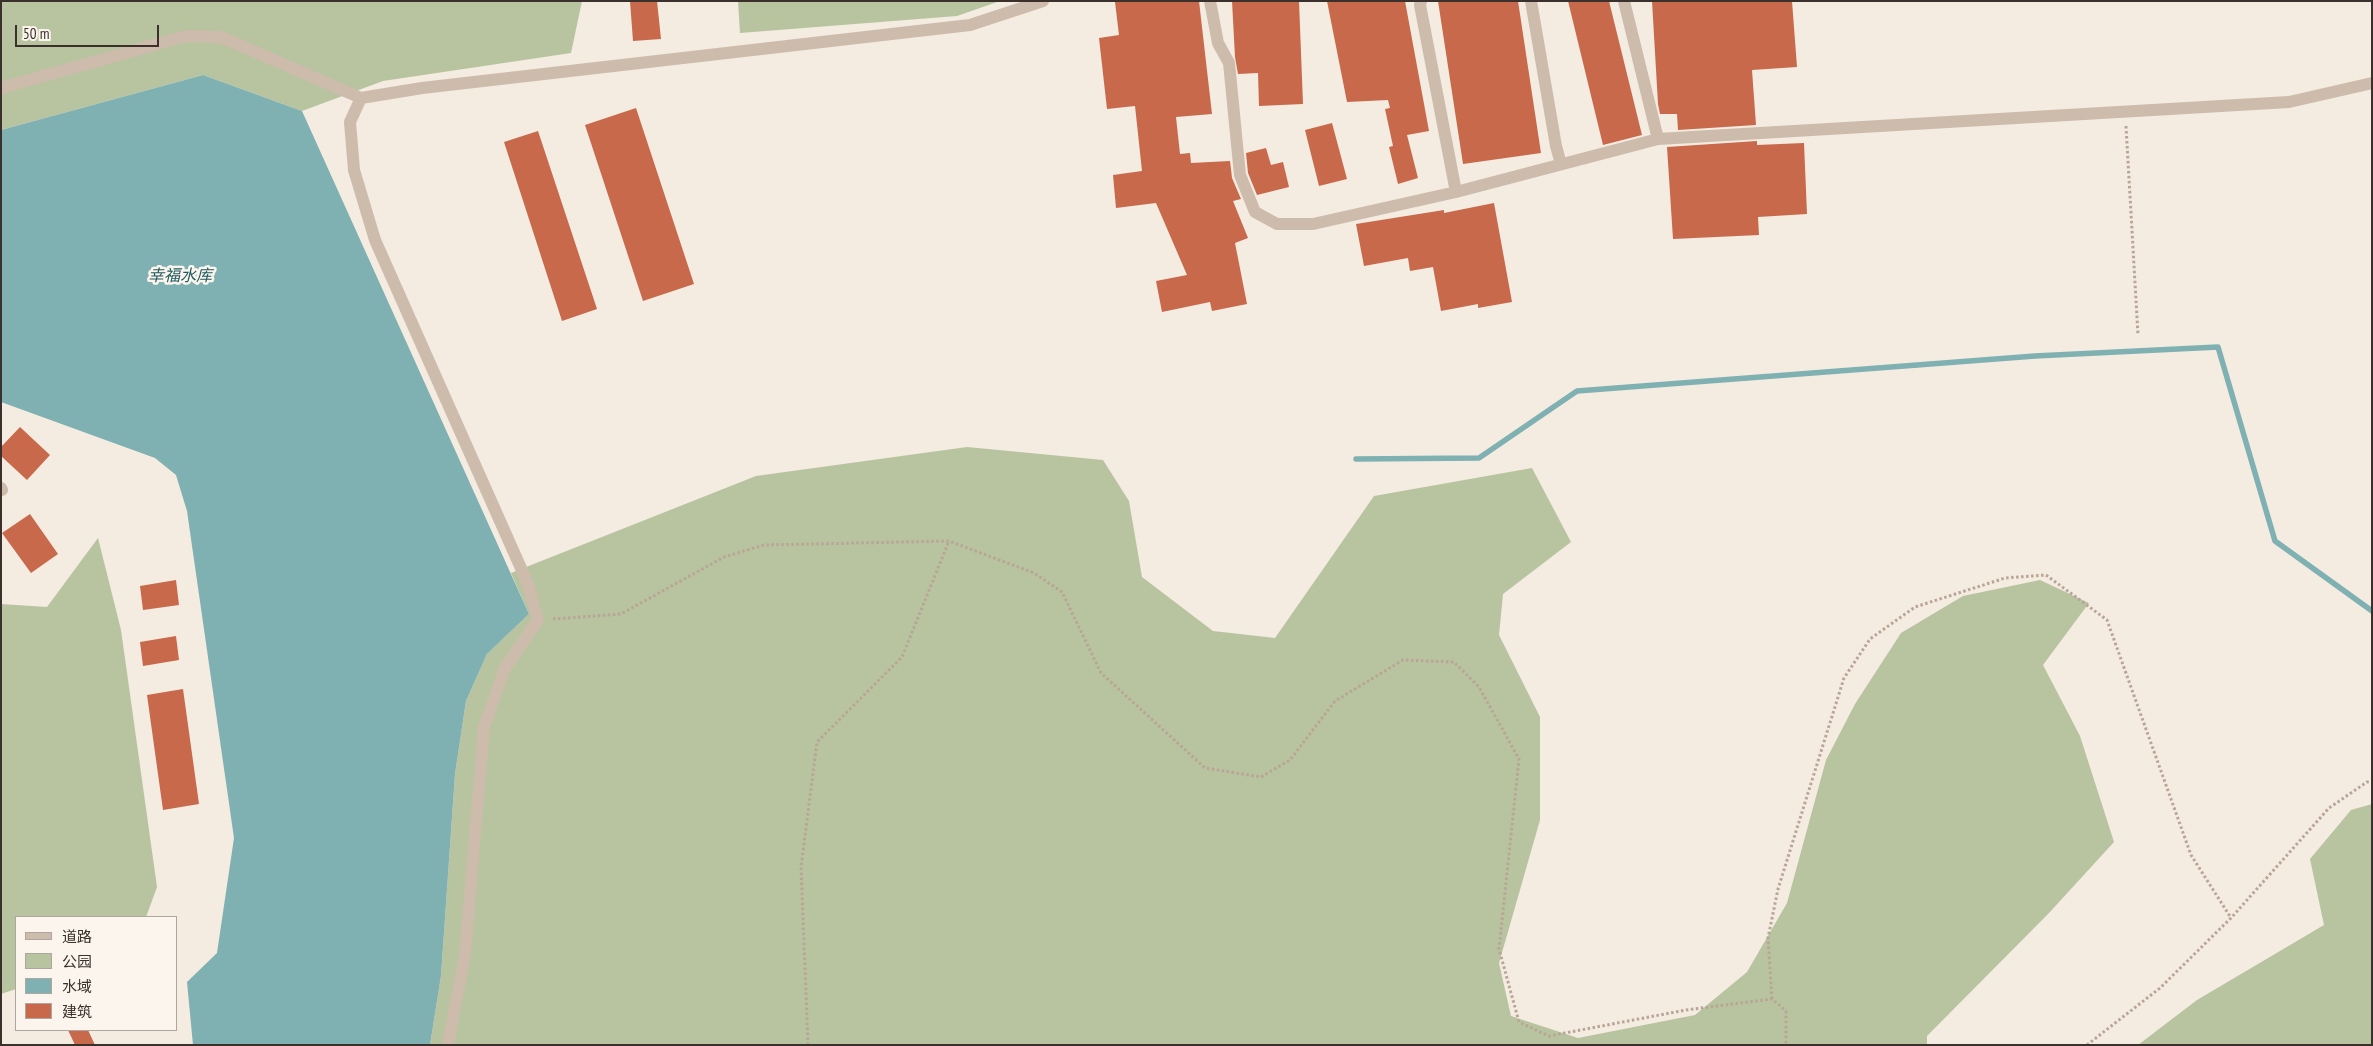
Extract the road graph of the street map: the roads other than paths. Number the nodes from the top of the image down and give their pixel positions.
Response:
1 (1043, 1) edge
2 (1210, 1) edge
3 (1421, 1) edge
4 (1531, 1) edge
5 (1624, 1) edge
6 (2372, 83) edge
7 (1, 88) edge
8 (361, 98) junction
9 (1658, 139) junction
10 (1562, 164) junction
11 (1456, 192) junction
12 (448, 1045) edge

1 - 8 street
2 - 11 street
3 - 11 street
4 - 10 street
5 - 9 street
6 - 9 street
7 - 8 street
8 - 12 street
9 - 10 street
10 - 11 street

